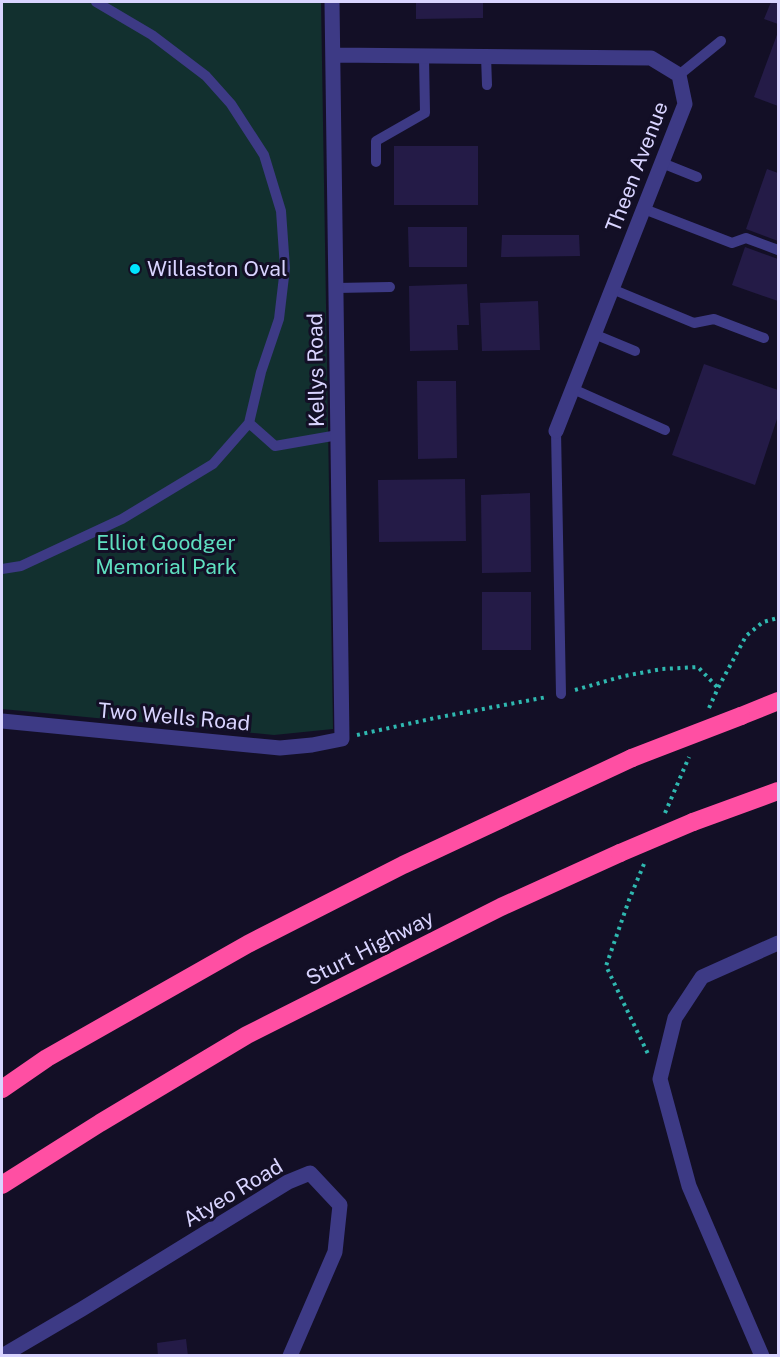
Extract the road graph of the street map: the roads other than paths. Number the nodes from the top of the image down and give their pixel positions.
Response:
1 (96, 2) edge
2 (332, 2) edge
3 (721, 41) dead end
4 (333, 55) junction
5 (424, 56) junction
6 (486, 56) junction
7 (679, 75) junction
8 (487, 85) dead end
9 (376, 162) dead end
10 (662, 163) junction
11 (697, 177) dead end
12 (644, 209) junction
13 (778, 250) edge
14 (390, 287) dead end
15 (336, 288) junction
16 (612, 289) junction
17 (594, 334) junction
18 (764, 338) dead end
19 (635, 351) dead end
20 (573, 389) junction
21 (249, 423) junction
22 (665, 430) dead end
23 (556, 431) joint
24 (338, 435) junction
25 (2, 569) edge
26 (561, 694) road end
27 (778, 701) edge
28 (2, 721) edge
29 (342, 739) joint
30 (778, 791) edge
31 (778, 943) edge
32 (2, 1089) edge
33 (2, 1185) edge
34 (2, 1356) edge
35 (290, 1356) edge
36 (762, 1356) edge

1 - 21 lane
2 - 4 street, Kellys Road
3 - 7 lane
4 - 5 street
4 - 15 street, Kellys Road
5 - 6 street
5 - 9 lane
6 - 7 street
6 - 8 lane
7 - 10 street, Theen Avenue
10 - 11 lane
10 - 12 street, Theen Avenue
12 - 13 lane
12 - 16 street, Theen Avenue
14 - 15 lane
15 - 24 street, Kellys Road
16 - 17 street, Theen Avenue
16 - 18 lane
17 - 19 lane
17 - 20 street, Theen Avenue
20 - 22 lane
20 - 23 street, Theen Avenue
21 - 24 lane
21 - 25 lane
23 - 26 lane
24 - 29 street, Kellys Road
27 - 32 highway, bridge
28 - 29 street, Two Wells Road
30 - 33 highway, Sturt Highway, bridge
31 - 36 street
34 - 35 street, Atyeo Road

